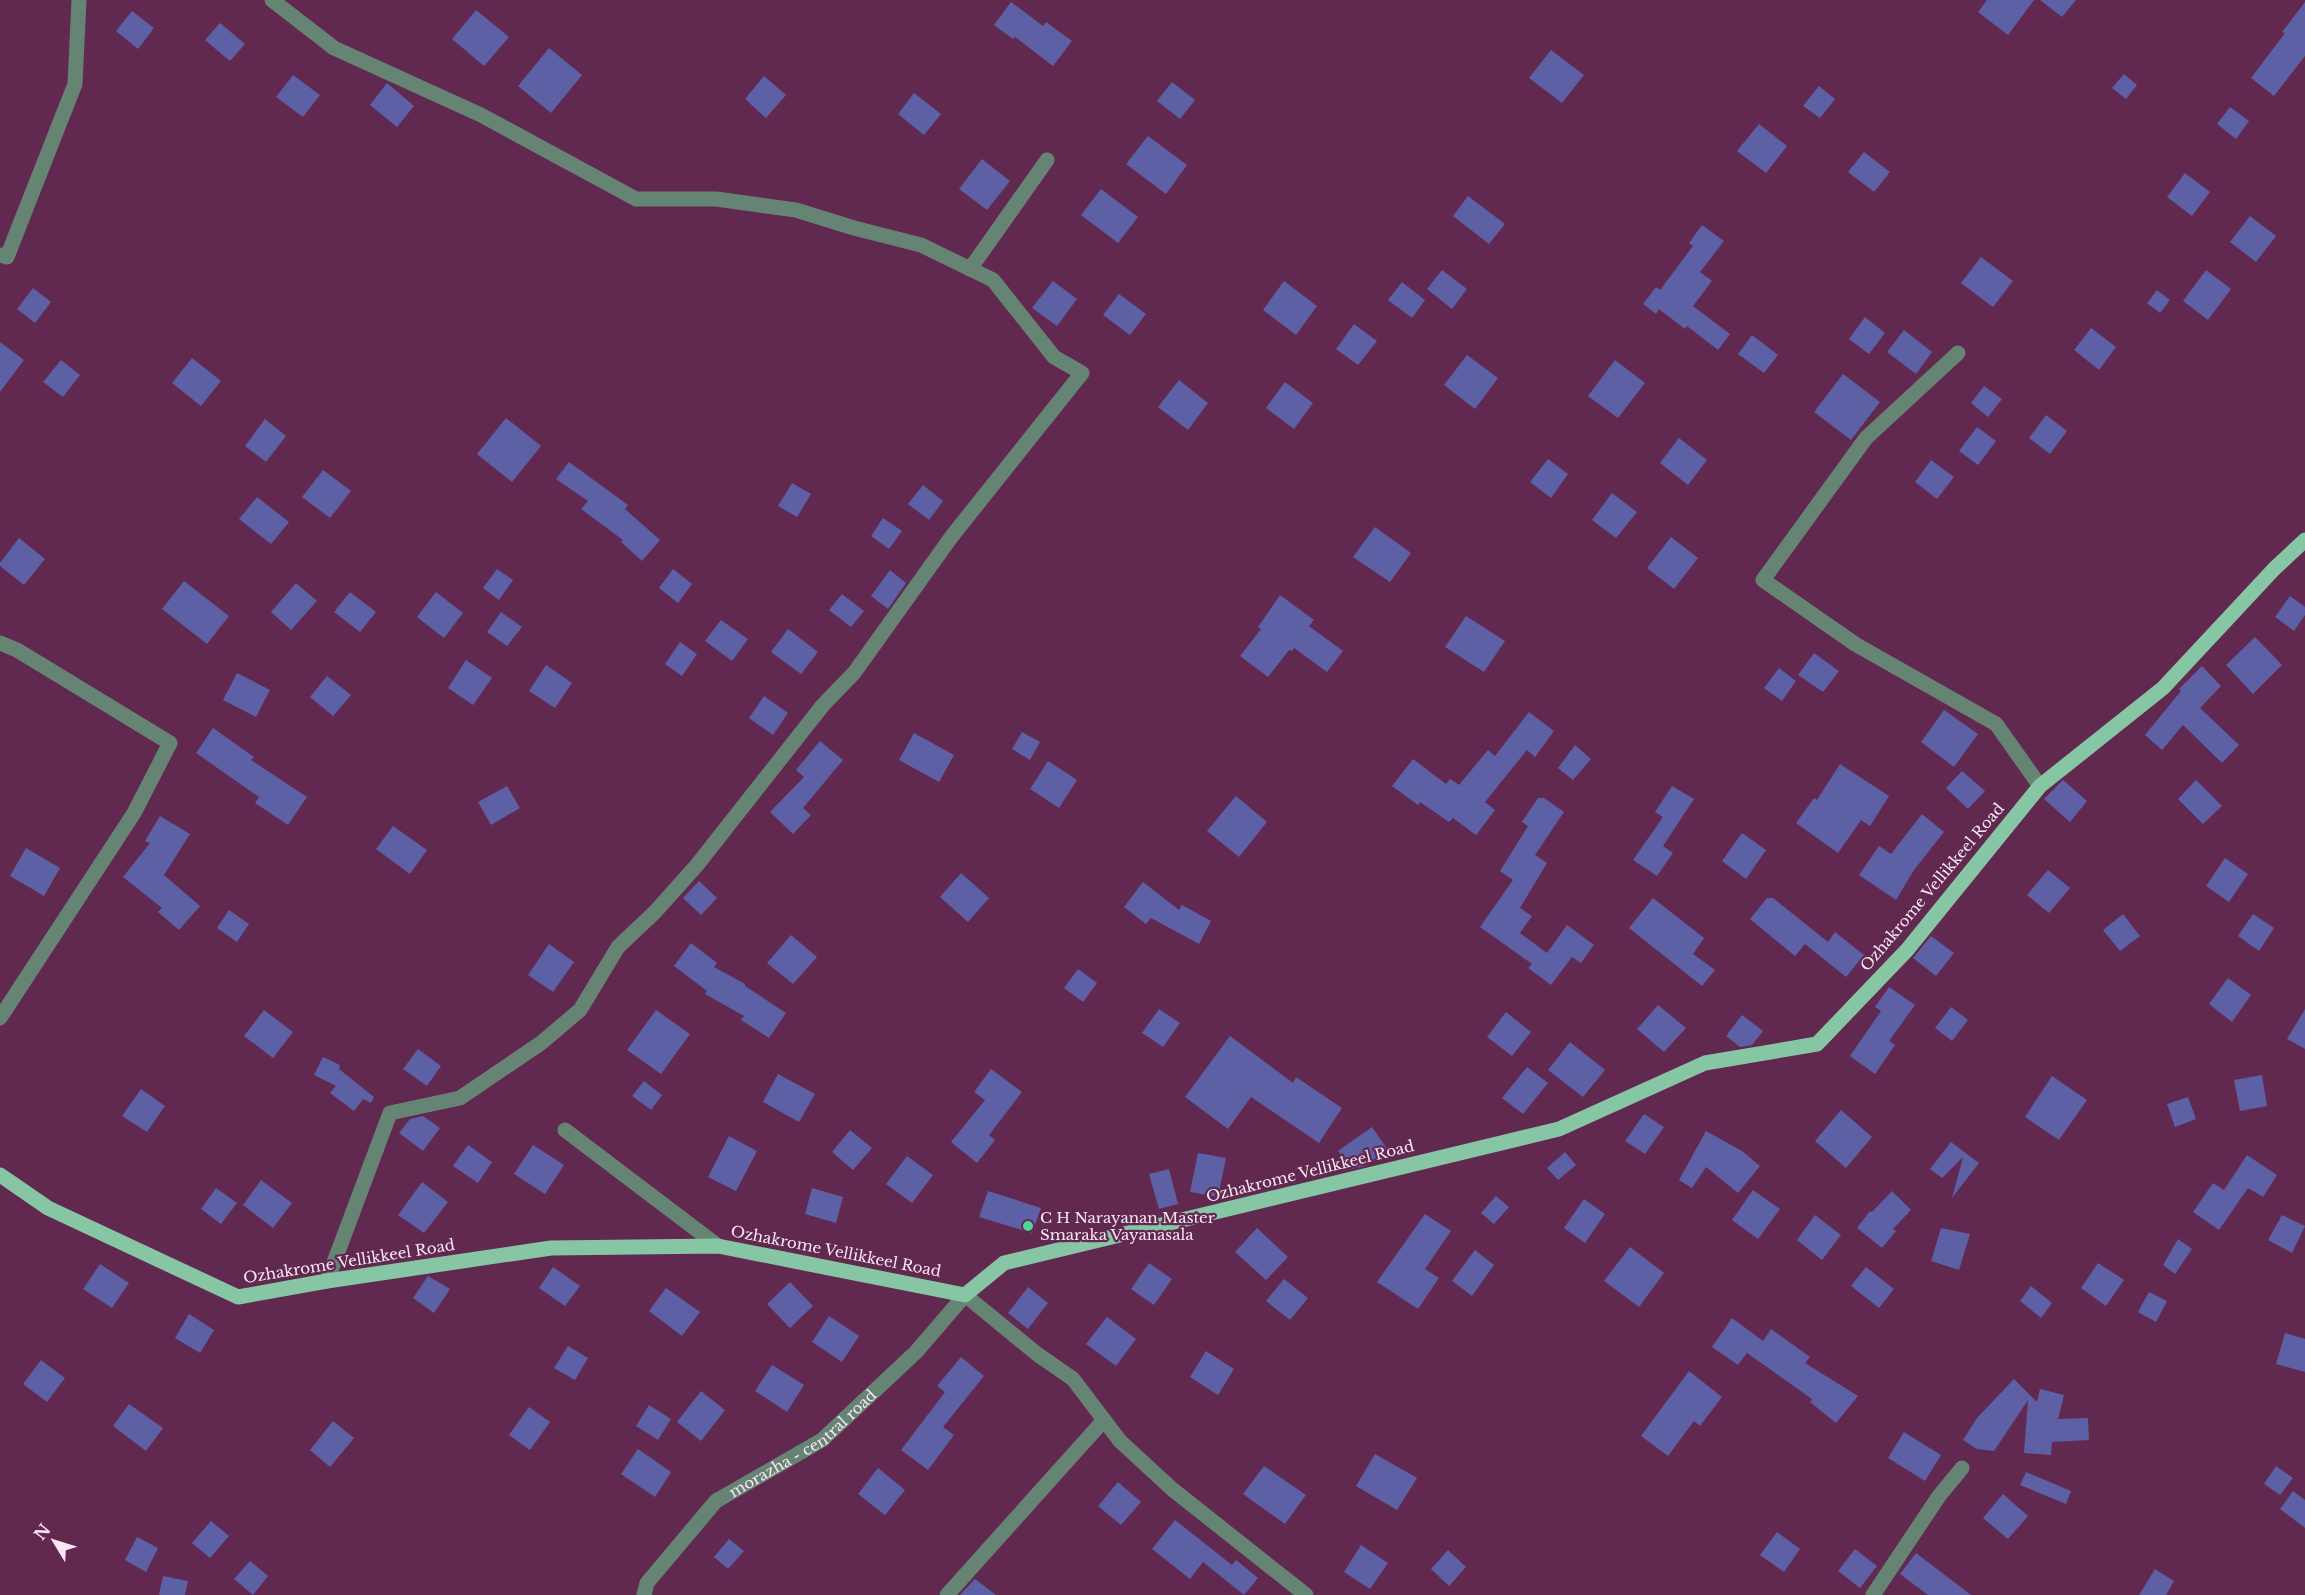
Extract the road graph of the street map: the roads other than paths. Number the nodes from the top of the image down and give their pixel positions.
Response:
1 (79, 0) edge
2 (272, 0) edge
3 (1047, 160) dead end
4 (0, 255) edge
5 (970, 269) junction
6 (1958, 353) dead end
7 (2305, 540) edge
8 (0, 643) edge
9 (2040, 786) junction
10 (0, 1018) edge
11 (565, 1130) dead end
12 (0, 1175) edge
13 (718, 1246) junction
14 (327, 1281) junction
15 (965, 1294) junction
16 (1104, 1420) junction
17 (1962, 1468) dead end
18 (644, 1595) edge
19 (947, 1595) edge
20 (1306, 1595) edge
21 (1873, 1595) edge

1 - 4 street
2 - 5 street
3 - 5 street
5 - 14 street
6 - 9 street
7 - 9 main road, Ozhakrome Vellikkeel Road
8 - 10 street
9 - 15 main road, Ozhakrome Vellikkeel Road
11 - 13 street
12 - 14 main road, Ozhakrome Vellikkeel Road
13 - 14 main road, Ozhakrome Vellikkeel Road
13 - 15 main road, Ozhakrome Vellikkeel Road
15 - 16 street
15 - 18 street, morazha - central road
16 - 19 street
16 - 20 street
17 - 21 street

